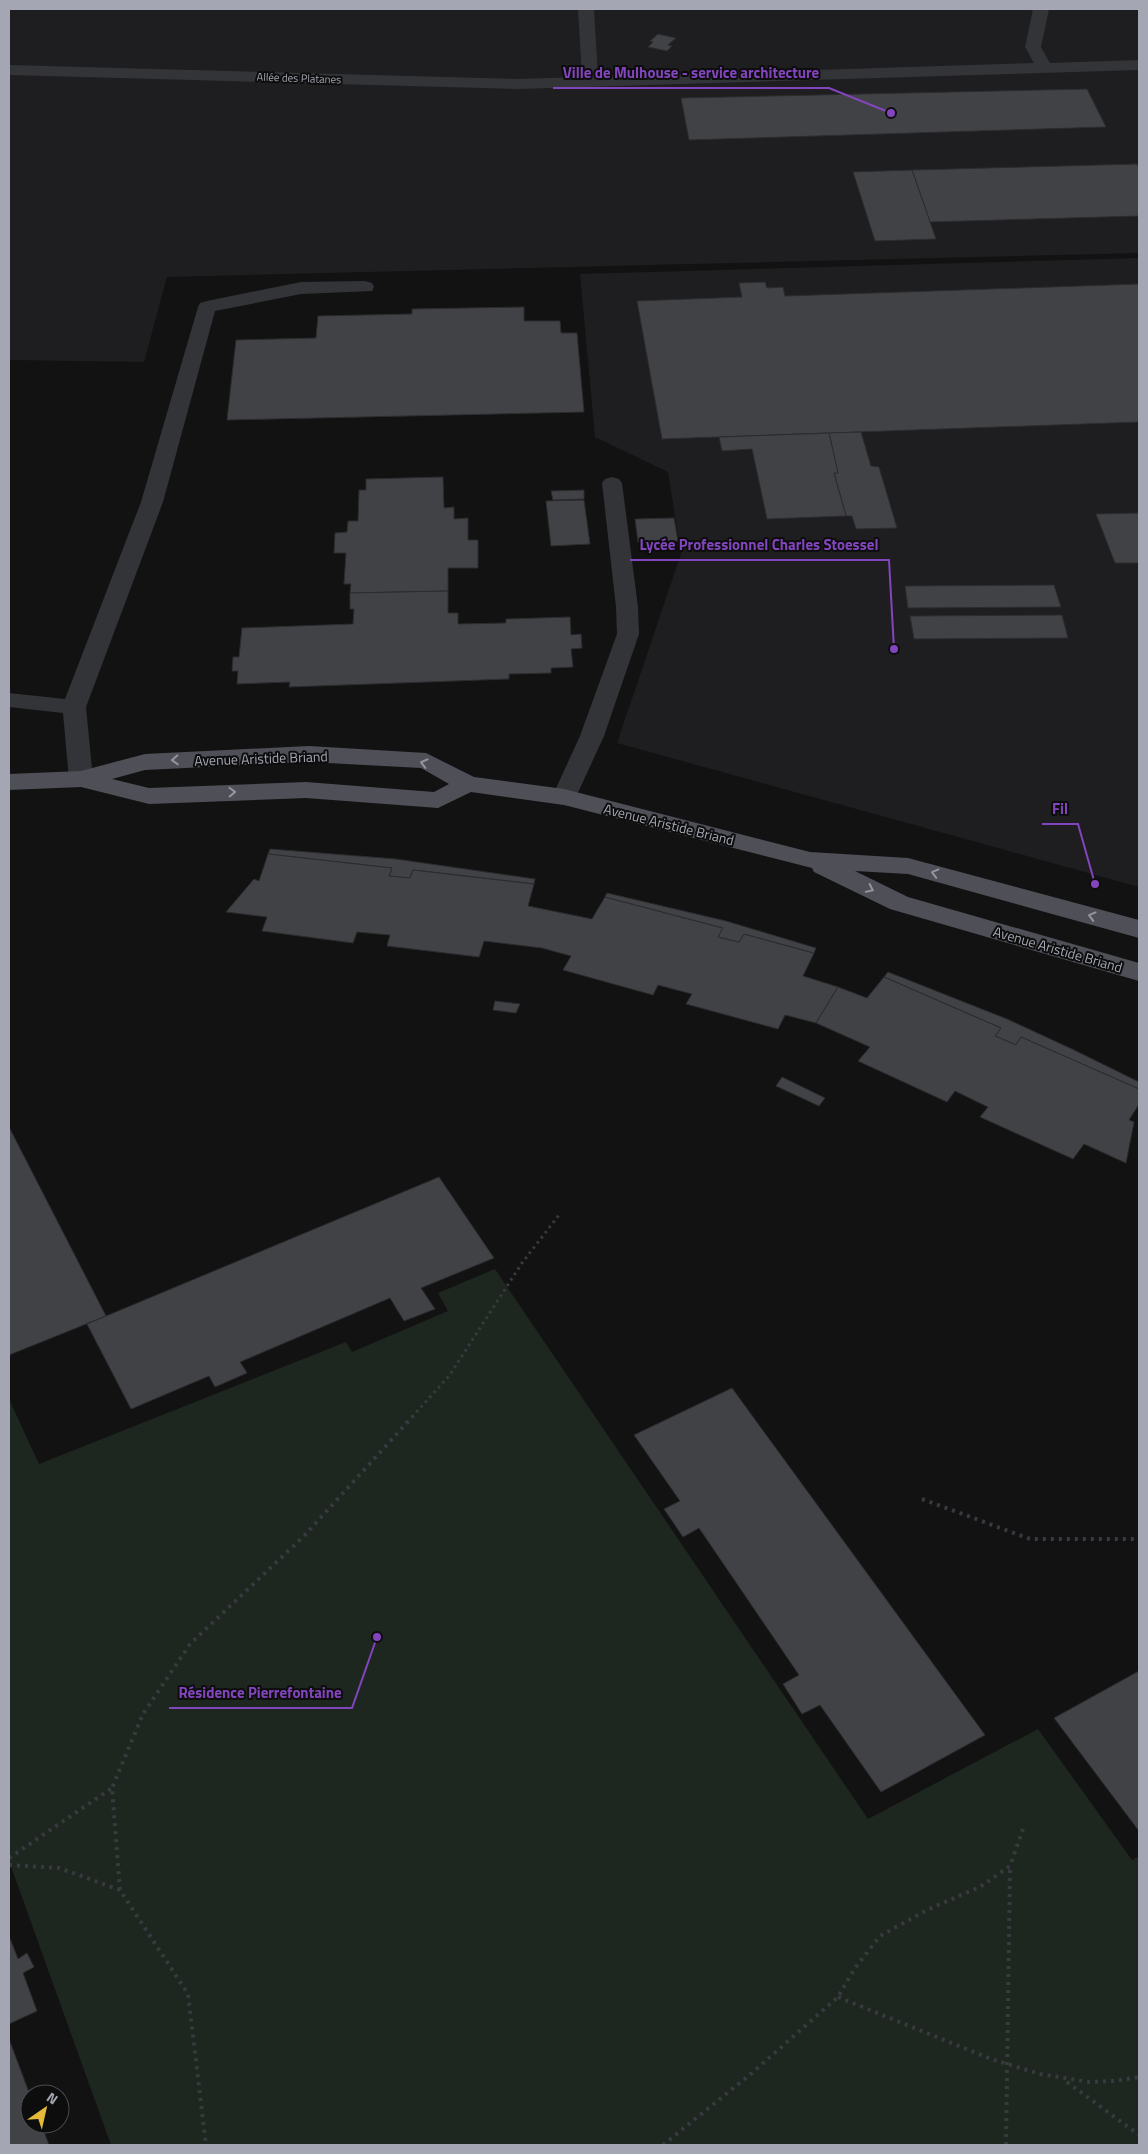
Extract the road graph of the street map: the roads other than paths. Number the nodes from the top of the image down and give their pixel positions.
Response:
1 (586, 9) edge
2 (1041, 9) edge
3 (1139, 65) edge
4 (1044, 67) junction
5 (9, 70) edge
6 (590, 82) junction
7 (365, 287) dead end
8 (612, 483) dead end
9 (9, 700) edge
10 (74, 707) junction
11 (81, 779) junction
12 (9, 782) edge
13 (468, 784) junction
14 (564, 797) junction
15 (810, 860) junction
16 (1139, 929) edge
17 (1139, 972) edge

1 - 6 street
2 - 4 street
3 - 4 street, Allée des Platanes
4 - 6 street, Allée des Platanes
5 - 6 street, Allée des Platanes
7 - 10 street
8 - 14 street
9 - 10 street
10 - 11 street
11 - 12 main road, Avenue Aristide Briand
11 -> 13 main road, Avenue Aristide Briand
13 -> 11 main road, Avenue Aristide Briand
13 - 14 main road, Avenue Aristide Briand
14 - 15 main road, Avenue Aristide Briand
16 -> 15 main road, Avenue Aristide Briand
15 -> 17 main road, Avenue Aristide Briand

